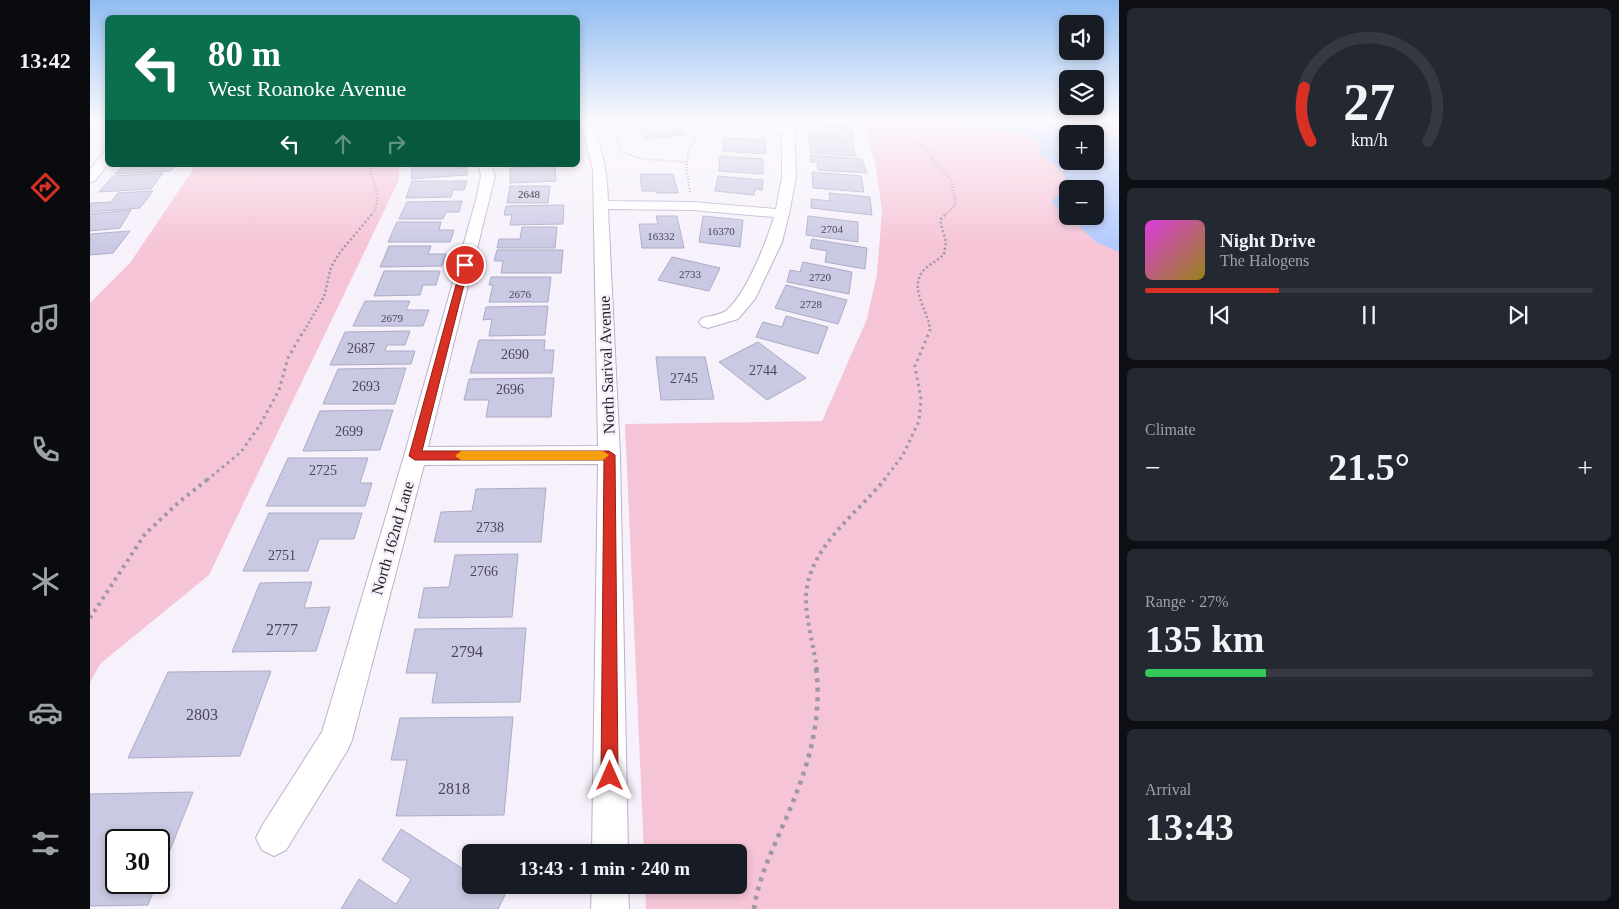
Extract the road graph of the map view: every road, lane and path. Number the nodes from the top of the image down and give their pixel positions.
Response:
1 (101, 163) edge
2 (598, 163) edge
3 (686, 163) edge
4 (789, 163) edge
5 (935, 163) edge
6 (370, 167) edge
7 (486, 167) edge
8 (90, 178) edge
9 (601, 205) junction
10 (691, 205) junction
11 (782, 214) junction
12 (708, 322) dead end
13 (609, 455) junction
14 (415, 456) junction
15 (90, 618) edge
16 (274, 838) dead end
17 (610, 844) edge
18 (610, 894) edge
19 (610, 909) edge
20 (754, 909) edge

1 - 8 street
2 - 9 street, North Sarival Avenue
3 - 10 path
4 - 11 street
5 - 20 path
6 - 15 path
7 - 14 street, North 162nd Lane
9 - 10 street
9 - 13 street, North Sarival Avenue
10 - 11 street
11 - 12 street
13 - 14 street
13 - 17 street, North Sarival Avenue
14 - 16 street, North 162nd Lane
18 - 19 street

